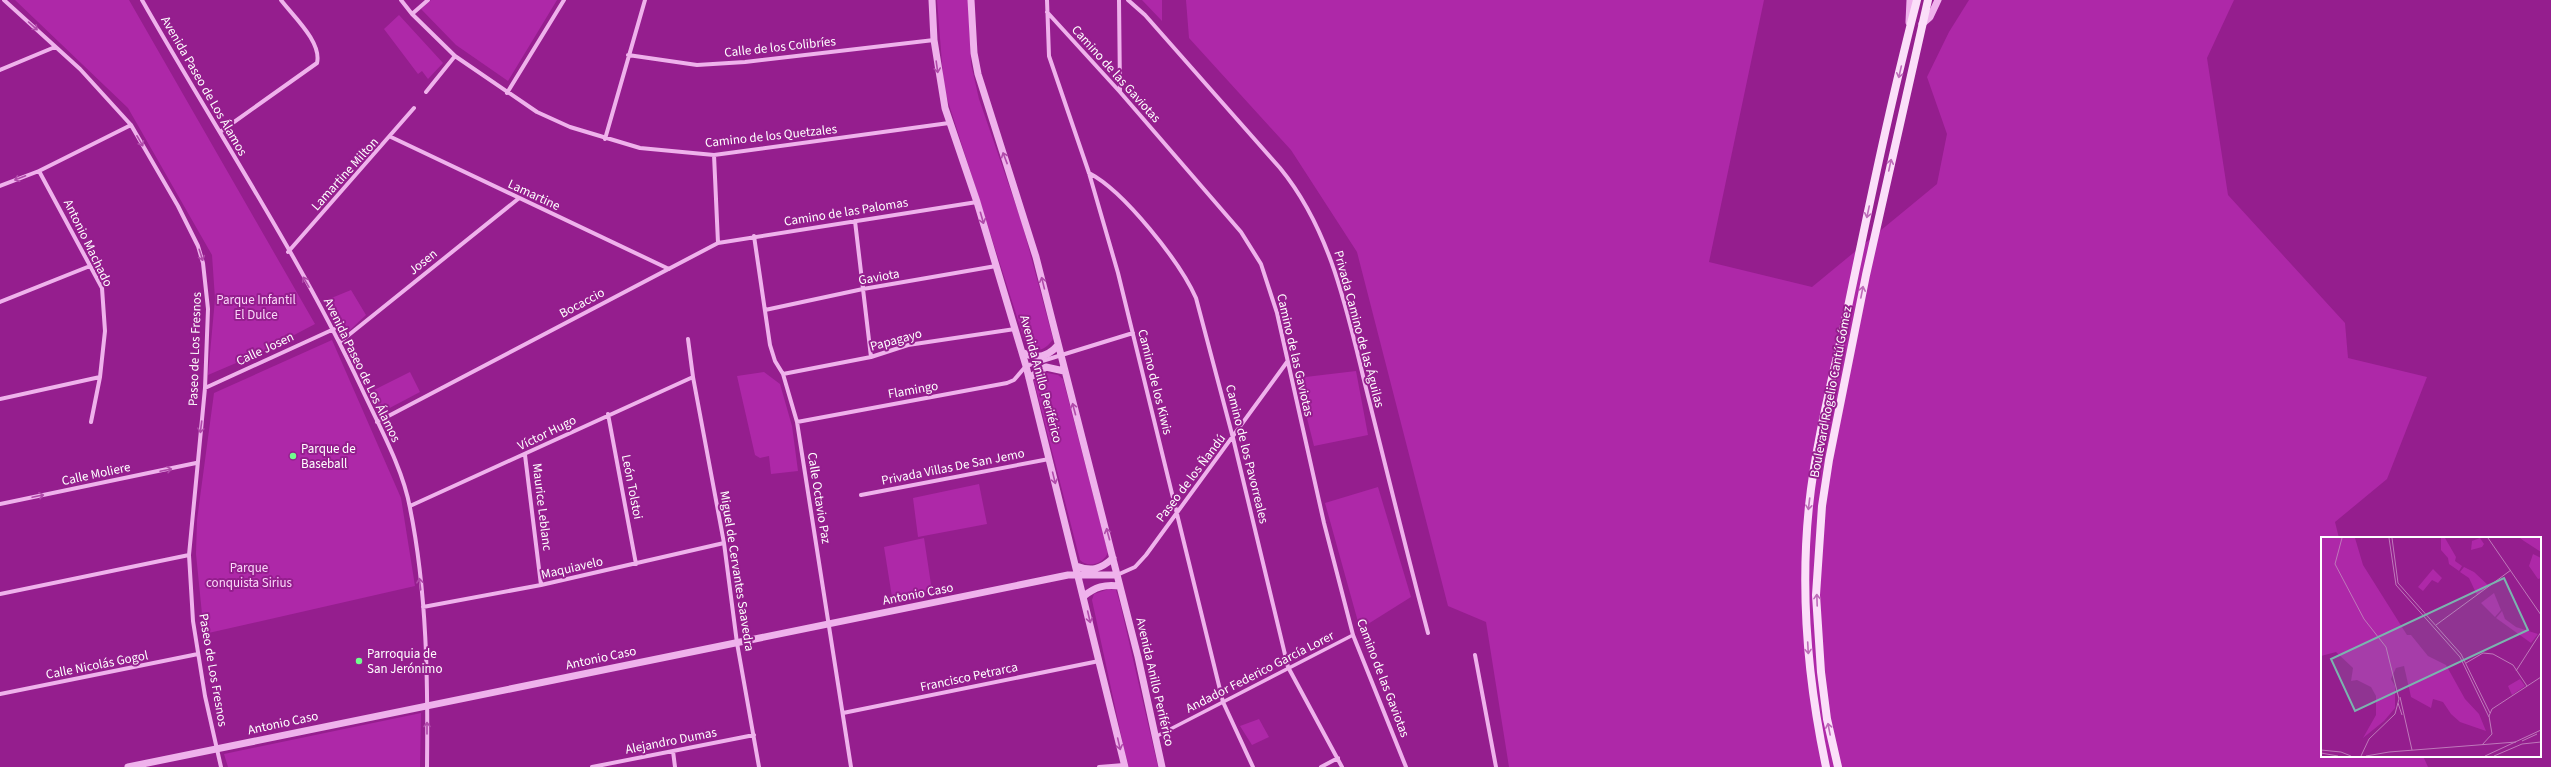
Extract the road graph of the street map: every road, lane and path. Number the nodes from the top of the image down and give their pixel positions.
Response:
1 (4, 0) edge
2 (142, 0) edge
3 (281, 0) edge
4 (401, 0) edge
5 (428, 0) edge
6 (564, 0) edge
7 (645, 0) edge
8 (932, 0) edge
9 (971, 0) edge
10 (1047, 0) edge
11 (1119, 0) edge
12 (1128, 0) edge
13 (1910, 0) edge
14 (1917, 0) edge
15 (1928, 0) edge
16 (1938, 0) edge
17 (1047, 12) junction
18 (412, 14) junction
19 (1921, 26) junction
20 (1908, 34) junction
21 (934, 40) junction
22 (55, 47) junction
23 (628, 55) junction
24 (455, 56) junction
25 (0, 70) edge
26 (426, 92) dead end
27 (1120, 92) junction
28 (507, 93) junction
29 (414, 108) dead end
30 (949, 123) junction
31 (131, 124) junction
32 (220, 132) junction
33 (391, 137) junction
34 (605, 139) junction
35 (714, 155) junction
36 (39, 171) junction
37 (1089, 173) junction
38 (0, 186) edge
39 (518, 198) junction
40 (977, 202) junction
41 (855, 221) junction
42 (754, 236) junction
43 (718, 243) junction
44 (288, 252) junction
45 (90, 266) junction
46 (996, 266) junction
47 (669, 268) junction
48 (863, 289) junction
49 (0, 302) edge
50 (765, 310) junction
51 (334, 329) junction
52 (1015, 329) junction
53 (1133, 333) junction
54 (688, 339) dead end
55 (340, 342) junction
56 (1058, 345) junction
57 (1022, 352) junction
58 (1060, 355) junction
59 (871, 357) junction
60 (1286, 362) junction
61 (1026, 366) junction
62 (1064, 371) junction
63 (783, 374) junction
64 (100, 377) junction
65 (693, 378) junction
66 (1030, 378) junction
67 (205, 388) junction
68 (0, 399) edge
69 (608, 414) junction
70 (92, 422) dead end
71 (377, 422) junction
72 (797, 422) junction
73 (1233, 438) junction
74 (525, 455) junction
75 (1050, 459) junction
76 (196, 463) junction
77 (860, 495) dead end
78 (0, 504) edge
79 (410, 506) junction
80 (1177, 513) junction
81 (724, 543) junction
82 (189, 555) junction
83 (1113, 558) junction
84 (636, 564) junction
85 (1076, 566) junction
86 (1117, 575) junction
87 (1079, 576) junction
88 (541, 585) junction
89 (1119, 586) junction
90 (0, 594) edge
91 (1084, 596) junction
92 (423, 607) junction
93 (828, 624) junction
94 (1428, 633) dead end
95 (1353, 635) junction
96 (737, 643) junction
97 (198, 654) junction
98 (1475, 655) dead end
99 (1099, 660) junction
100 (1288, 667) junction
101 (0, 694) edge
102 (1224, 702) junction
103 (428, 706) junction
104 (843, 713) junction
105 (754, 735) junction
106 (1155, 737) junction
107 (216, 749) junction
108 (673, 751) junction
109 (1338, 758) junction
110 (1124, 766) edge
111 (128, 767) edge
112 (221, 767) edge
113 (427, 767) edge
114 (592, 767) edge
115 (675, 767) edge
116 (759, 767) edge
117 (851, 767) edge
118 (1099, 767) edge
119 (1162, 767) edge
120 (1253, 767) edge
121 (1321, 767) edge
122 (1342, 767) edge
123 (1406, 767) edge
124 (1496, 767) edge
125 (1826, 767) edge
126 (1838, 767) edge

1 -> 22 street, Paseo de Los Fresnos
2 - 32 street, Avenida Paseo de Los Álamos
3 - 32 street
4 - 18 street, Camino de los Quetzales
5 - 18 street
6 - 28 street
7 - 23 street
8 - 21 street, Avenida Anillo Periférico
56 -> 9 street, Avenida Anillo Periférico
10 - 17 street, Camino de los Kiwis
11 - 27 street
12 - 94 street, Privada Camino de las Águilas
13 - 20 street, Boulevard Rogelio Cantú Gómez
14 - 20 main road, Boulevard Rogelio Cantú Gómez
15 - 19 main road, Boulevard Rogelio Cantú Gómez
16 - 19 street, Boulevard Rogelio Cantú Gómez
17 - 27 street, Camino de las Gaviotas
17 - 37 street, Camino de los Kiwis
18 - 24 street, Camino de los Quetzales
126 -> 19 main road, Boulevard Rogelio Cantú Gómez
20 -> 125 main road, Boulevard Rogelio Cantú Gómez
21 - 23 street, Calle de los Colibríes
21 -> 30 street, Avenida Anillo Periférico
22 - 25 street
22 - 31 street, Paseo de Los Fresnos
23 - 34 street
24 - 26 street
24 - 28 street, Camino de los Quetzales
27 - 60 street, Camino de las Gaviotas
28 - 34 street, Camino de los Quetzales
29 - 33 street, Lamartine Milton
30 - 35 street, Camino de los Quetzales
30 - 40 street, Avenida Anillo Periférico
31 - 36 street
31 -> 67 street, Paseo de Los Fresnos
32 - 44 street, Avenida Paseo de Los Álamos
33 - 39 street, Lamartine
33 - 44 street, Lamartine Milton
34 - 35 street, Camino de los Quetzales
35 - 43 street
36 -> 38 street
36 - 45 street, Antonio Machado
37 - 53 street, Camino de los Kiwis
37 - 73 street, Camino de los Pavorreales
39 - 47 street, Lamartine
39 - 55 street, Josen
40 - 41 street, Camino de las Palomas
40 -> 46 street, Avenida Anillo Periférico
41 - 42 street, Camino de las Palomas
41 - 48 street
42 - 43 street, Camino de las Palomas
42 - 50 street, Calle Octavio Paz
43 - 47 street, Bocaccio
51 -> 44 street, Avenida Paseo de Los Álamos
45 - 49 street
45 - 64 street, Antonio Machado
46 - 48 street, Gaviota
46 - 52 street, Avenida Anillo Periférico
47 - 71 street, Bocaccio
48 - 50 street, Gaviota
48 - 59 street
50 - 63 street, Calle Octavio Paz
51 - 55 street, Avenida Paseo de Los Álamos
51 - 67 street, Calle Josen
52 - 57 street, Avenida Anillo Periférico
52 - 59 street, Papagayo
53 - 58 street
53 - 80 street, Camino de los Kiwis
54 - 65 street, Miguel de Cervantes Saavedra
55 - 71 street, Avenida Paseo de Los Álamos
56 - 57 street
56 - 58 street, Avenida Anillo Periférico
57 - 61 street, Avenida Anillo Periférico
58 - 61 street
58 - 62 street, Avenida Anillo Periférico
59 - 63 street, Papagayo
60 - 73 street, Paseo de los Ñandú
60 - 95 street, Camino de las Gaviotas
61 - 66 street, Avenida Anillo Periférico
61 - 72 street, Flamingo
62 - 66 street
83 -> 62 street, Avenida Anillo Periférico
63 - 72 street, Calle Octavio Paz
64 - 68 street
64 - 70 street, Antonio Machado
65 - 69 street, Víctor Hugo
65 - 81 street, Miguel de Cervantes Saavedra
66 - 75 street, Avenida Anillo Periférico
67 -> 76 street, Paseo de Los Fresnos
69 - 74 street, Víctor Hugo
69 - 84 street, León Tolstoi
71 - 79 street, Avenida Paseo de Los Álamos
72 - 93 street, Calle Octavio Paz
73 - 80 street, Paseo de los Ñandú
73 - 100 street, Camino de los Pavorreales
74 - 79 street, Víctor Hugo
74 - 88 street, Maurice Leblanc
75 - 77 street, Privada Villas De San Jemo
75 -> 85 street, Avenida Anillo Periférico
78 -> 76 street, Calle Moliere
76 - 82 street, Paseo de Los Fresnos
92 -> 79 street, Avenida Paseo de Los Álamos
80 - 86 street, Paseo de los Ñandú
80 - 102 street, Camino de los Kiwis
81 - 84 street, Maquiavelo
81 - 96 street, Miguel de Cervantes Saavedra
82 - 90 street
82 - 97 street, Paseo de Los Fresnos
83 - 85 street
83 - 86 street, Avenida Anillo Periférico
84 - 88 street, Maquiavelo
85 - 87 street, Avenida Anillo Periférico
86 - 87 street, Antonio Caso
86 - 89 street, Avenida Anillo Periférico
87 - 91 street, Avenida Anillo Periférico
87 - 93 street, Antonio Caso
88 - 92 street, Maquiavelo
89 - 91 street
89 - 106 street, Avenida Anillo Periférico
91 -> 99 street, Avenida Anillo Periférico
92 - 103 street, Avenida Paseo de Los Álamos
93 - 96 street, Antonio Caso
93 - 104 street, Calle Octavio Paz
95 - 100 street, Andador Federico García Lorer
95 - 123 street, Camino de las Gaviotas
96 - 103 street, Antonio Caso
96 - 105 street, Miguel de Cervantes Saavedra
97 - 101 street, Calle Nicolás Gogol
97 - 107 street, Paseo de Los Fresnos
98 - 124 street
99 - 104 street, Francisco Petrarca
99 -> 110 street, Avenida Anillo Periférico
100 - 102 street, Andador Federico García Lorer
100 - 109 street, Camino de los Pavorreales
102 - 106 street, Andador Federico García Lorer
102 - 120 street, Camino de los Kiwis
103 - 107 street, Antonio Caso
113 -> 103 street, Avenida Paseo de Los Álamos
104 - 117 street, Calle Octavio Paz
105 - 108 street, Alejandro Dumas
105 - 116 street, Miguel de Cervantes Saavedra
106 - 119 street, Avenida Anillo Periférico
107 - 111 street, Antonio Caso
107 - 112 street, Paseo de Los Fresnos
108 - 114 street, Alejandro Dumas
108 - 115 street
109 - 121 street
109 - 122 street, Camino de los Pavorreales
110 - 118 street

